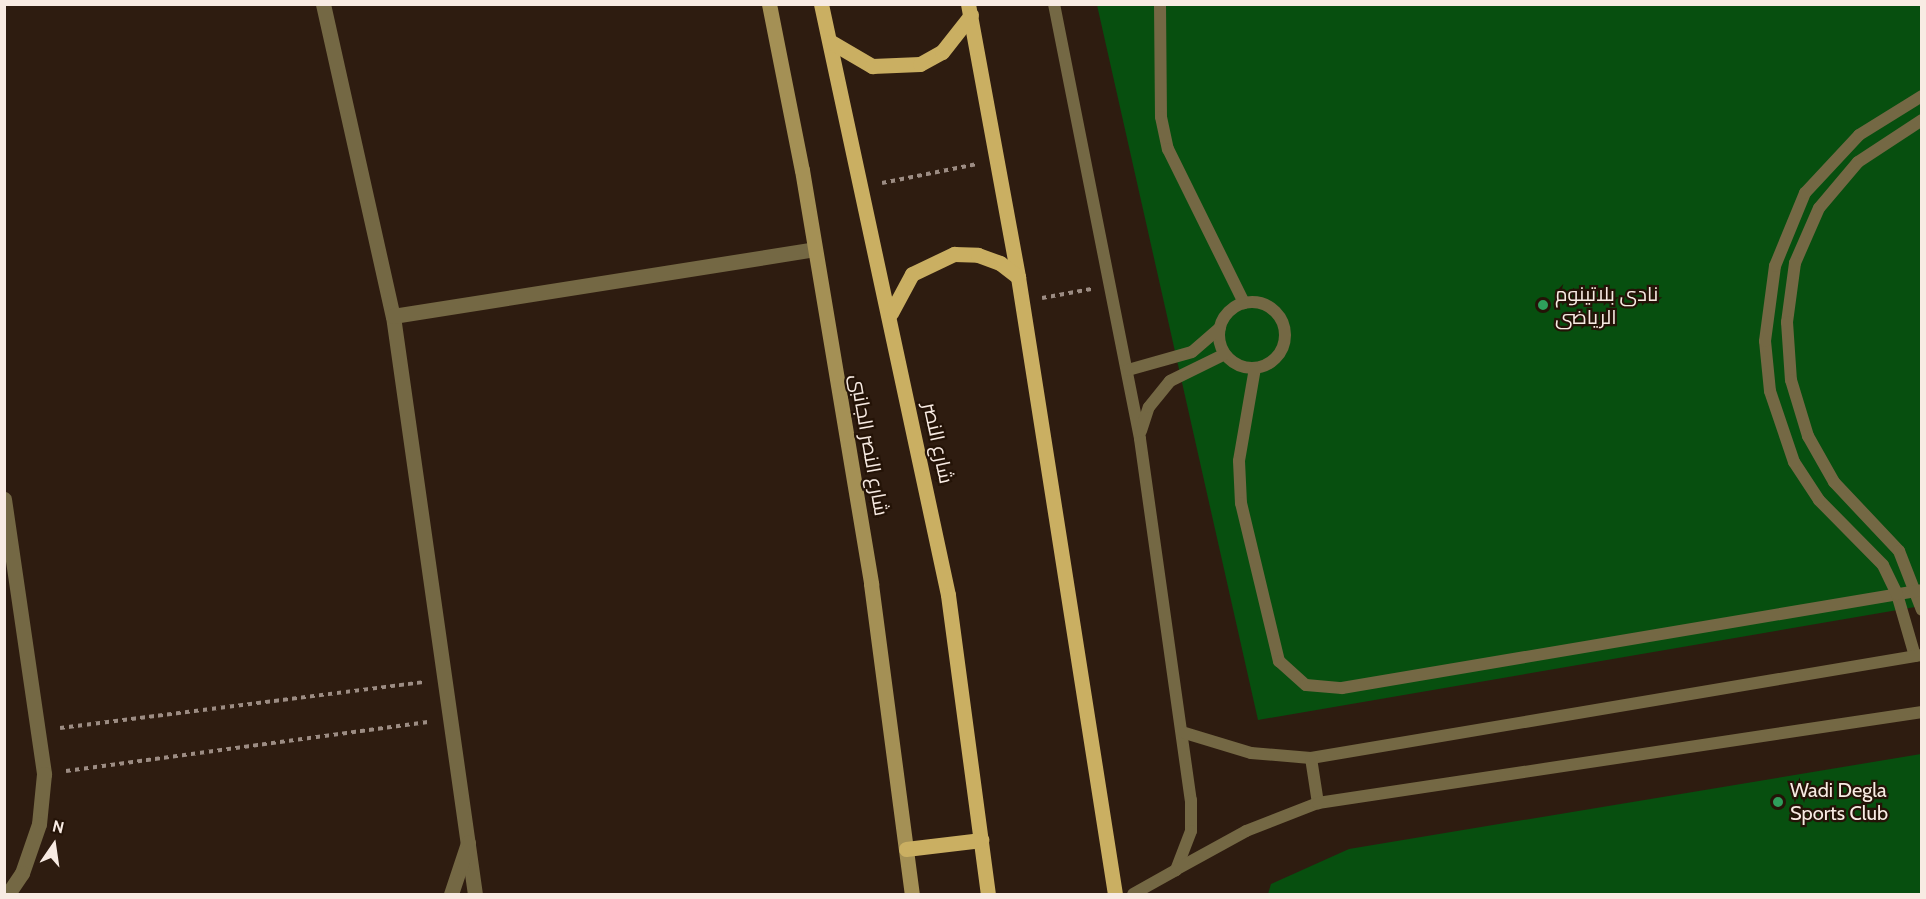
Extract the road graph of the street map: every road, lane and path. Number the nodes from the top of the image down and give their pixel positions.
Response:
1 (323, 4) edge
2 (769, 4) edge
3 (821, 4) edge
4 (1054, 4) edge
5 (1160, 4) edge
6 (969, 10) edge
7 (831, 42) junction
8 (1922, 96) edge
9 (1922, 120) edge
10 (999, 160) junction
11 (861, 188) junction
12 (815, 249) junction
13 (1018, 277) junction
14 (1112, 285) junction
15 (1769, 291) junction
16 (1789, 293) junction
17 (1022, 302) junction
18 (1244, 303) junction
19 (891, 315) junction
20 (393, 316) junction
21 (1220, 328) junction
22 (1225, 354) junction
23 (1254, 368) junction
24 (1128, 370) junction
25 (1140, 439) junction
26 (4, 498) edge
27 (8, 537) edge
28 (1918, 590) edge
29 (1897, 594) junction
30 (1922, 610) edge
31 (1918, 656) edge
32 (446, 679) junction
33 (1922, 712) edge
34 (452, 719) junction
35 (39, 731) junction
36 (1185, 733) junction
37 (1311, 758) junction
38 (44, 774) junction
39 (1318, 803) junction
40 (470, 837) junction
41 (981, 840) junction
42 (906, 849) junction
43 (1176, 870) junction
44 (8, 894) edge
45 (451, 894) edge
46 (475, 894) edge
47 (912, 894) edge
48 (988, 894) edge
49 (1115, 894) edge
50 (1133, 894) edge

1 - 20 street
2 - 12 street, شارع النصر الجانبى
3 - 7 main road, شارع النصر
4 - 14 lane
5 - 18 lane
6 - 7 main road
6 - 10 main road
7 - 11 main road, شارع النصر
8 - 15 lane
9 - 16 lane
10 - 11 path
10 - 13 main road
11 - 19 main road, شارع النصر
12 - 20 street
12 - 42 street, شارع النصر الجانبى
13 - 17 main road
13 - 19 main road
14 - 17 path
14 - 24 lane
15 - 16 lane
15 - 29 lane
16 - 28 lane
17 - 49 main road
18 - 21 lane
18 - 23 lane
19 - 41 main road, شارع النصر
20 - 32 street
21 - 22 lane
21 - 24 lane
22 - 23 lane
22 - 25 lane
23 - 29 lane
24 - 25 lane
25 - 36 lane
26 - 27 street
27 - 35 street
28 - 29 lane
28 - 30 lane
29 - 31 lane
31 - 37 lane
32 - 34 street
32 - 35 path
33 - 39 lane
34 - 38 path
34 - 40 street
35 - 38 street
36 - 37 lane
36 - 43 lane
37 - 39 lane
38 - 44 street
39 - 43 lane
40 - 45 street
40 - 46 street
41 - 42 main road
41 - 48 main road, شارع النصر
42 - 47 street, شارع النصر الجانبى
43 - 50 lane

